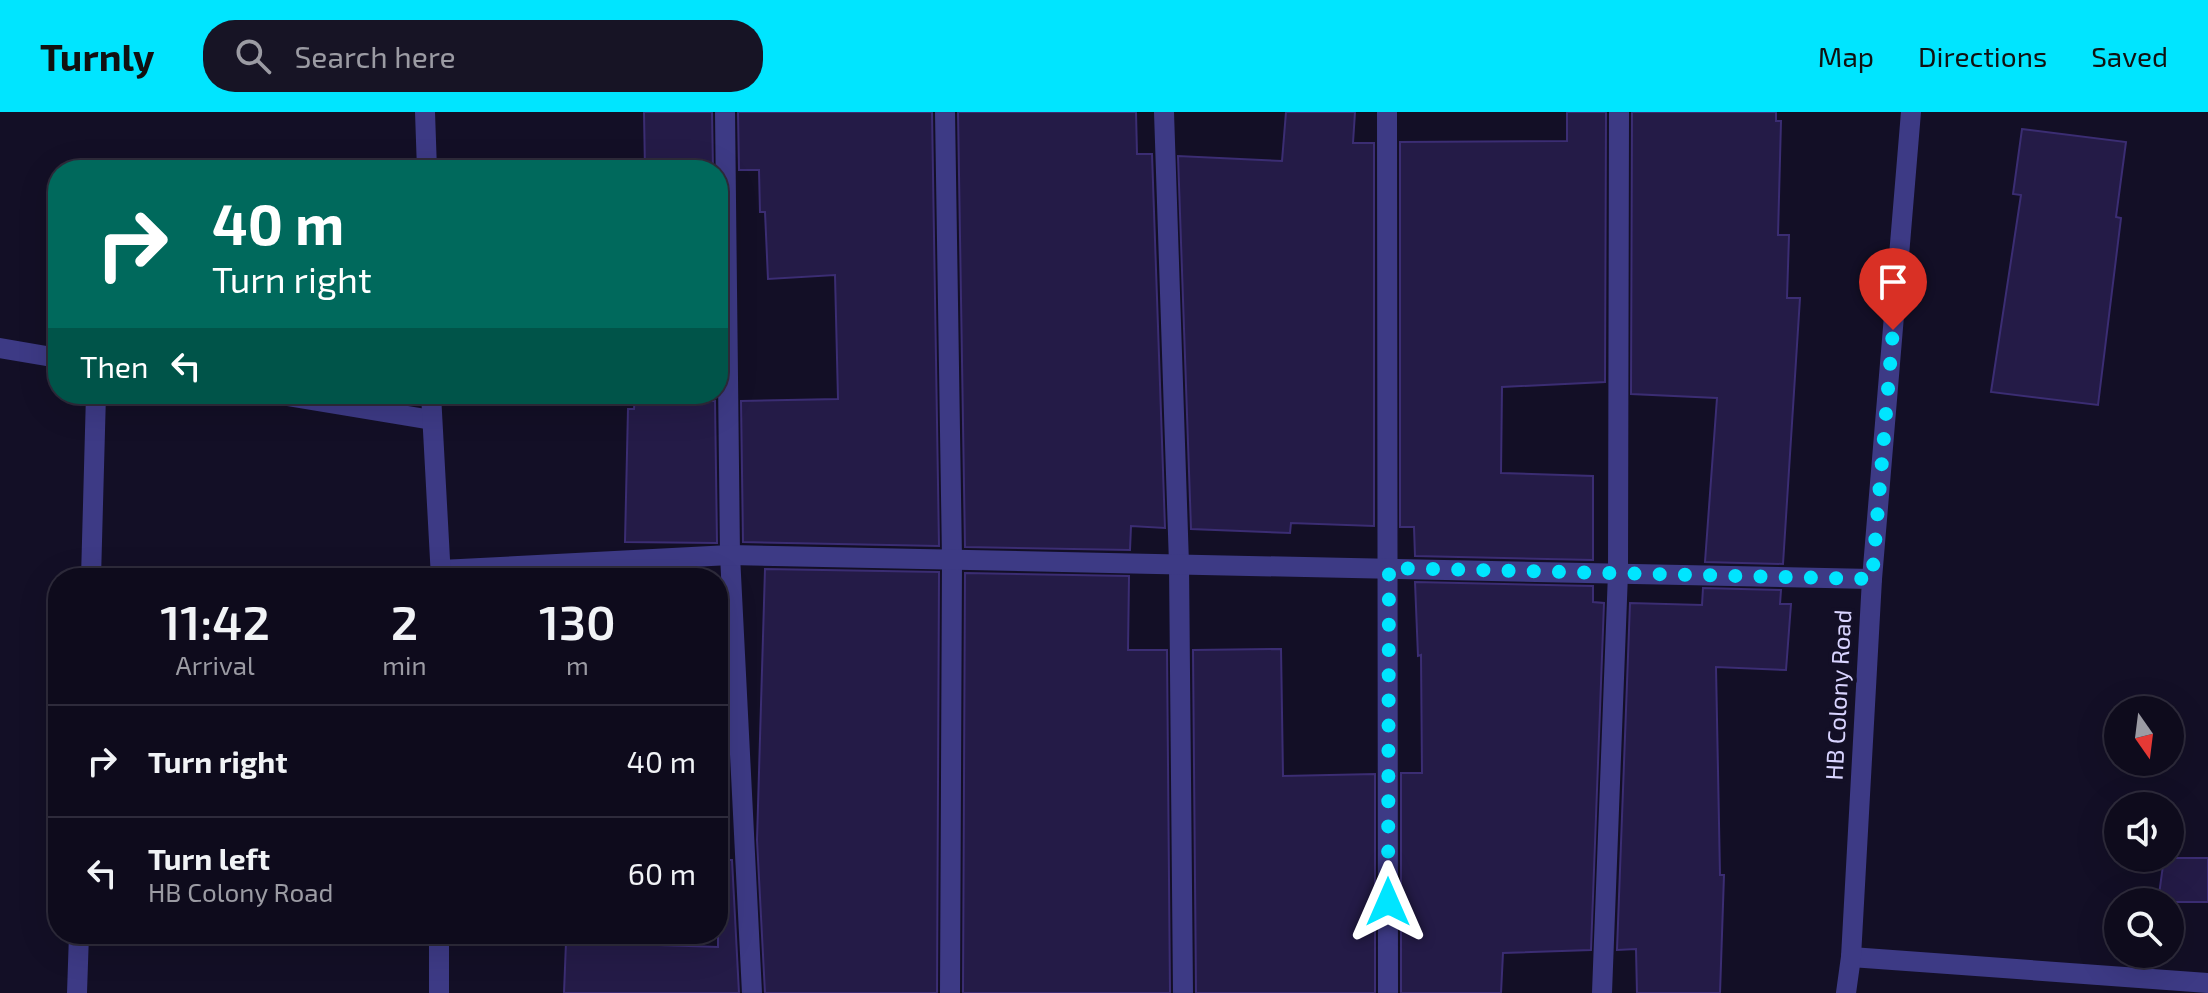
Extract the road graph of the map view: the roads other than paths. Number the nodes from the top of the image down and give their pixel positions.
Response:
1 (425, 112) edge
2 (725, 112) edge
3 (945, 112) edge
4 (1164, 112) edge
5 (1387, 112) edge
6 (1619, 112) edge
7 (1911, 112) edge
8 (427, 160) edge
9 (726, 160) edge
10 (0, 348) edge
11 (48, 356) edge
12 (728, 378) edge
13 (96, 404) edge
14 (335, 404) edge
15 (431, 404) edge
16 (432, 420) junction
17 (730, 555) junction
18 (952, 559) junction
19 (1179, 564) junction
20 (91, 568) edge
21 (441, 568) edge
22 (532, 568) edge
23 (1389, 568) junction
24 (1618, 573) junction
25 (1872, 579) junction
26 (79, 944) edge
27 (439, 944) edge
28 (1851, 957) junction
29 (2199, 986) edge
30 (77, 993) edge
31 (439, 993) edge
32 (752, 993) edge
33 (950, 993) edge
34 (1183, 993) edge
35 (1388, 993) edge
36 (1602, 993) edge
37 (1846, 993) edge

1 - 8 street
2 - 9 street
3 - 18 street
4 - 19 street
5 - 23 street
6 - 24 street
7 - 25 street, HB Colony Road
10 - 11 street
12 - 17 street
13 - 20 street
14 - 16 street
15 - 16 street
16 - 21 street
17 - 18 street
17 - 22 street
17 - 32 street
18 - 19 street
18 - 33 street
19 - 23 street
19 - 34 street
23 - 24 street
23 - 35 street
24 - 25 street
24 - 36 street
25 - 28 street, HB Colony Road
26 - 30 street
27 - 31 street
28 - 29 street
28 - 37 street, HB Colony Road

